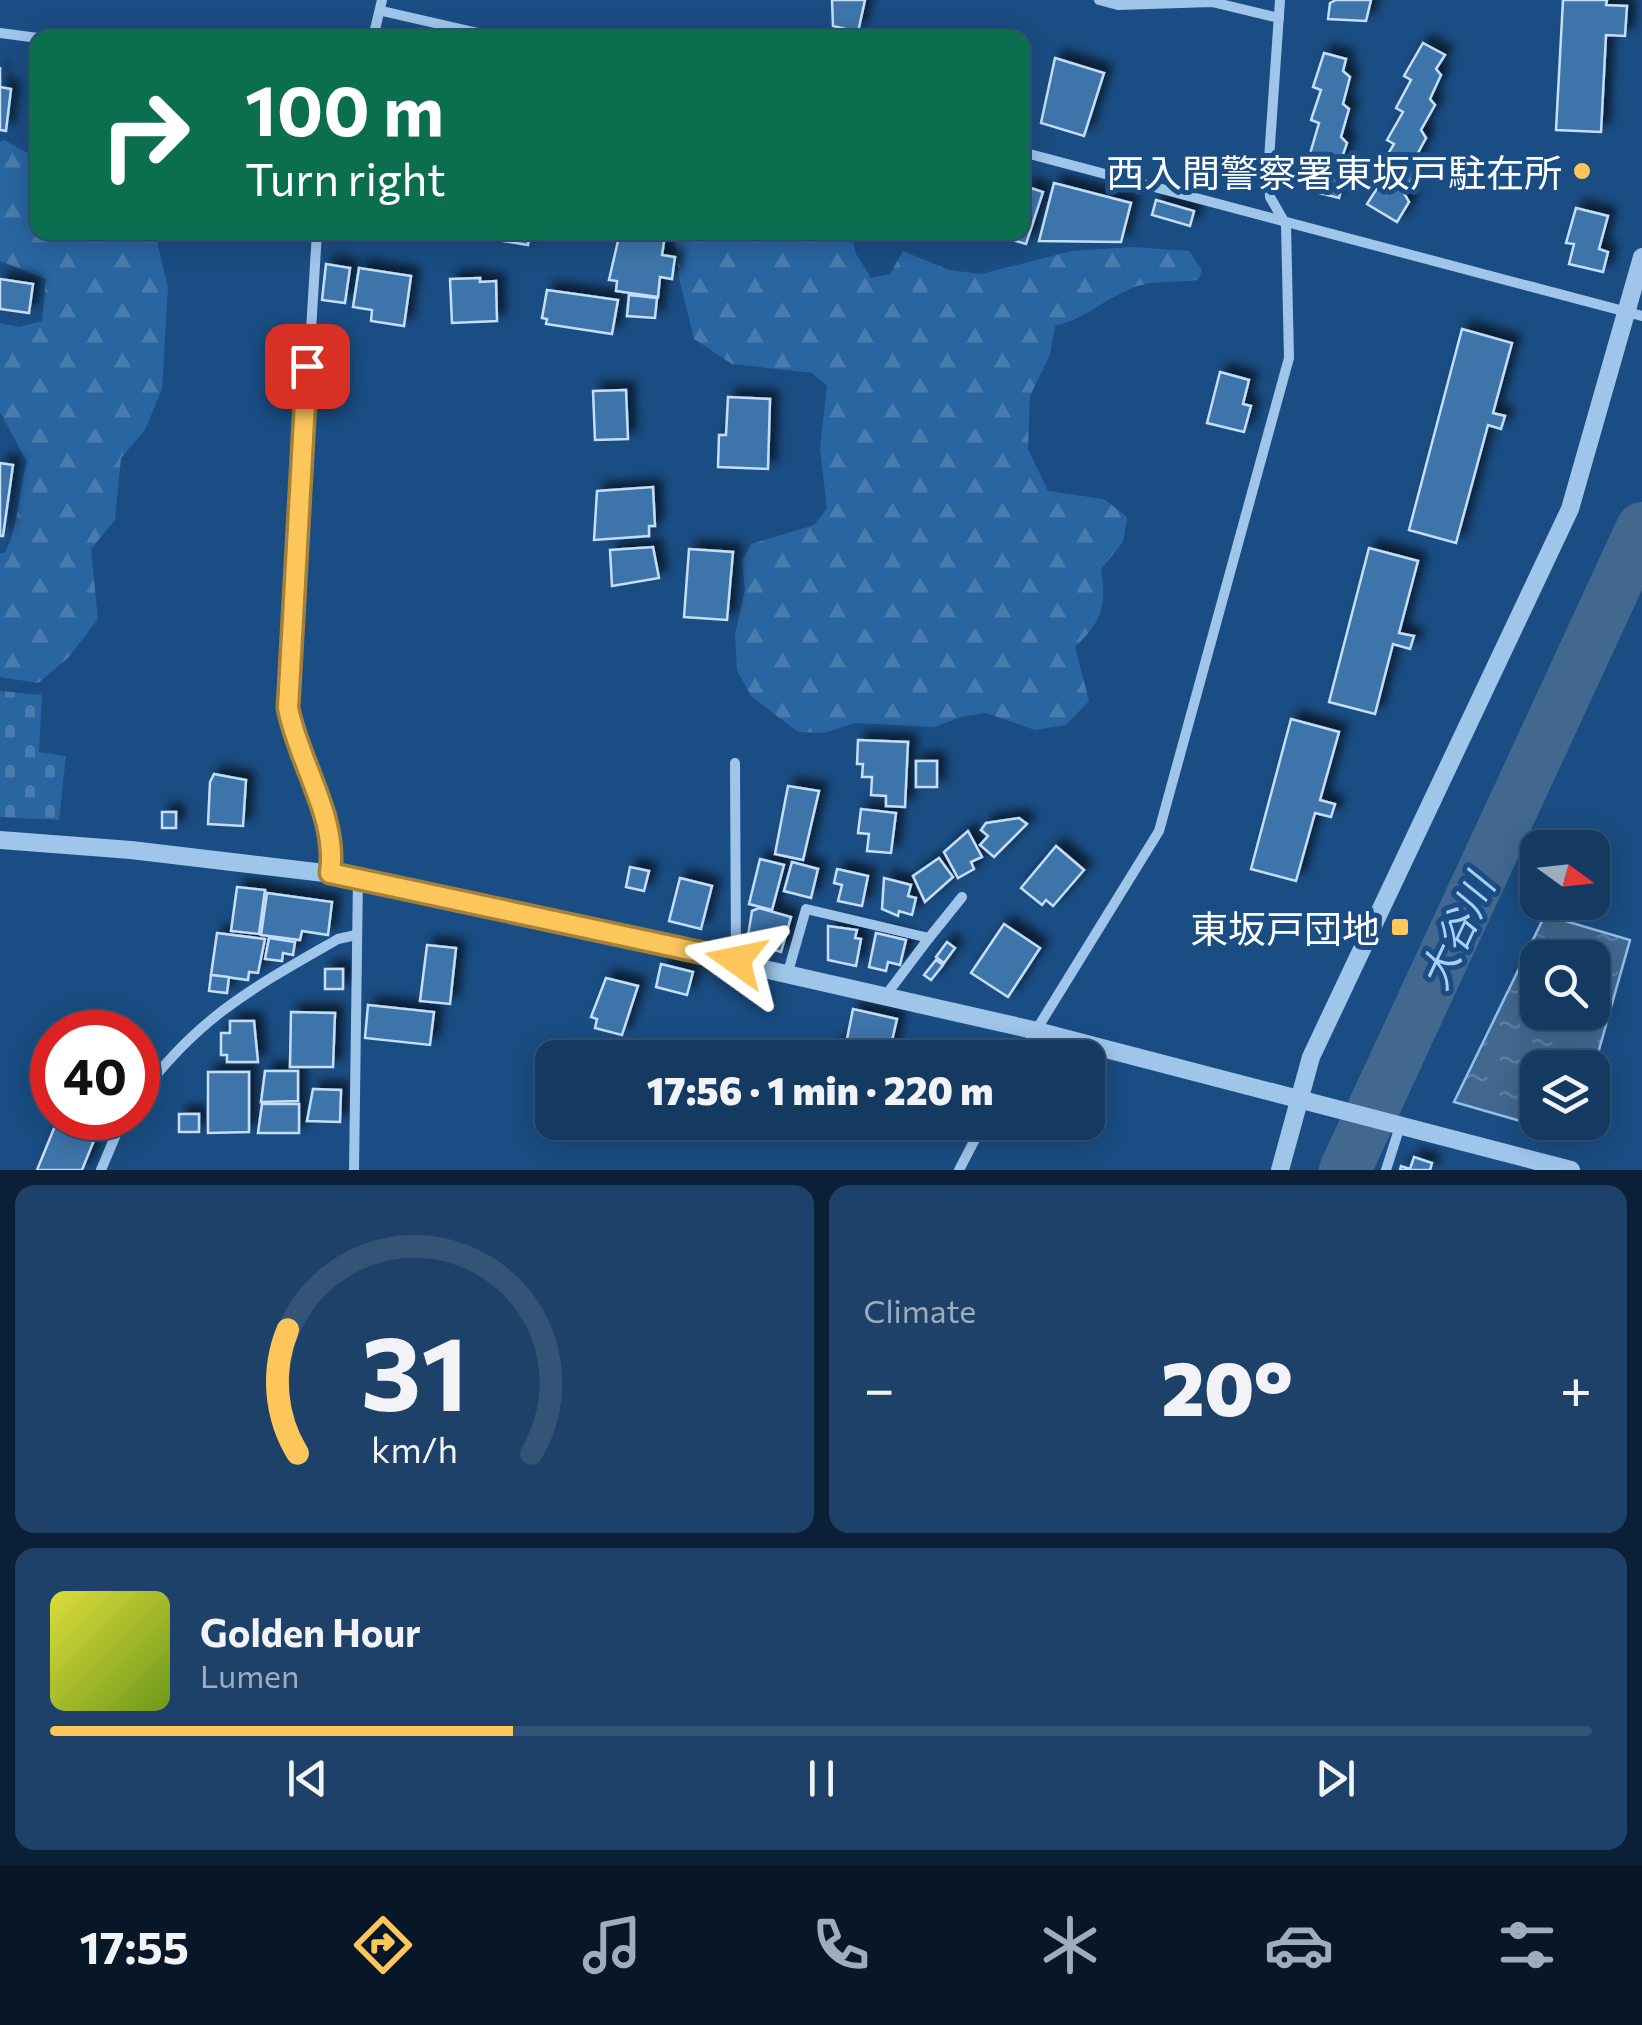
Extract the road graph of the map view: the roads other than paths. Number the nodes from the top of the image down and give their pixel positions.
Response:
1 (1100, 0) edge
2 (1280, 0) edge
3 (382, 5) edge
4 (1279, 18) junction
5 (374, 30) edge
6 (471, 30) edge
7 (0, 32) edge
8 (30, 37) edge
9 (1030, 154) edge
10 (1286, 225) junction
11 (317, 240) edge
12 (1642, 257) edge
13 (1634, 314) edge
14 (736, 762) dead end
15 (0, 840) edge
16 (330, 873) junction
17 (358, 878) junction
18 (962, 896) dead end
19 (356, 935) junction
20 (929, 938) junction
21 (736, 960) junction
22 (788, 972) junction
23 (886, 996) junction
24 (1033, 1030) junction
25 (1028, 1040) edge
26 (160, 1069) edge
27 (1300, 1099) junction
28 (1400, 1126) junction
29 (114, 1140) edge
30 (975, 1140) edge
31 (101, 1170) edge
32 (354, 1170) edge
33 (959, 1170) edge
34 (1280, 1170) edge
35 (1386, 1170) edge
36 (1571, 1170) edge

1 - 4 street
2 - 4 street
3 - 5 street
3 - 6 street
4 - 10 street
7 - 8 street
9 - 10 street
10 - 13 street
10 - 24 street
11 - 16 street
12 - 13 street
13 - 27 street
14 - 21 street
15 - 16 street
16 - 17 street
17 - 19 street
17 - 21 street
18 - 20 street
19 - 26 street
19 - 32 street
20 - 22 street
20 - 23 street
21 - 22 street
22 - 23 street
23 - 24 street
24 - 25 street
24 - 27 street
27 - 28 street
27 - 34 street
28 - 35 street
28 - 36 street
29 - 31 street
30 - 33 street

